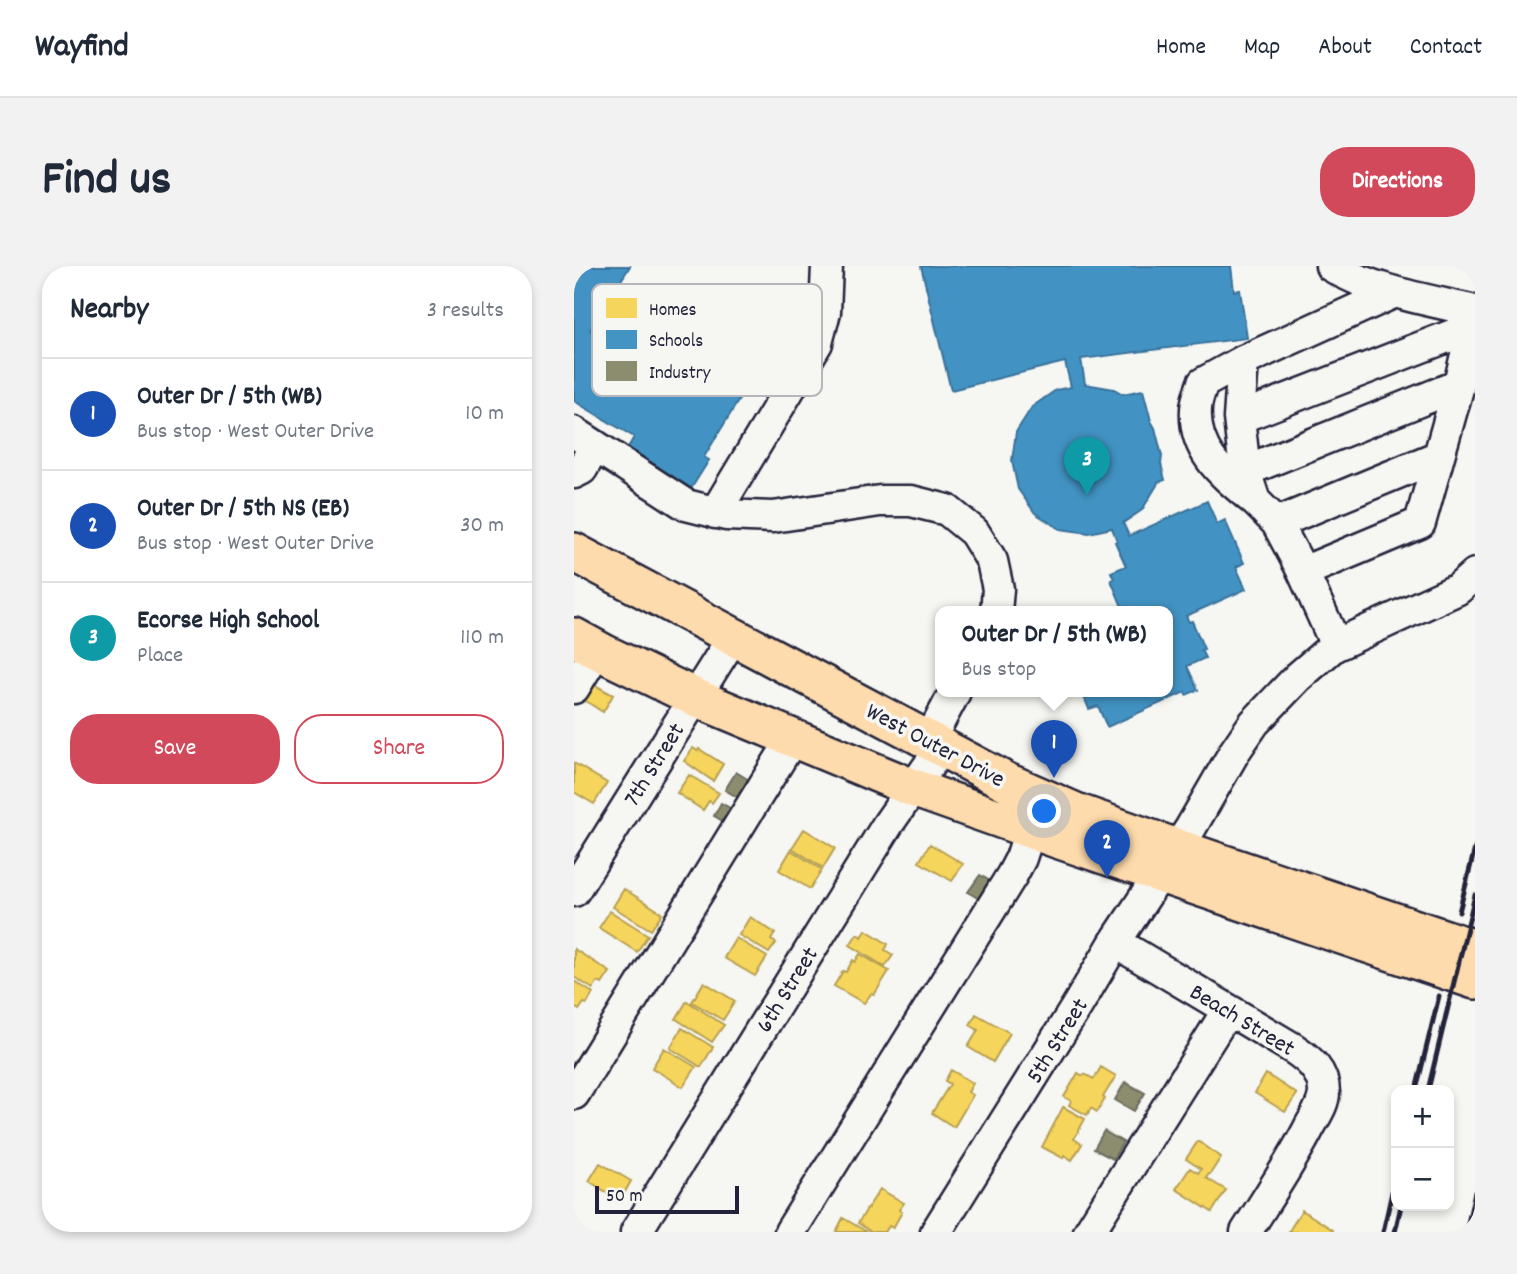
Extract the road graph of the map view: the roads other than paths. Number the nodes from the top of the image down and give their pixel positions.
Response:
1 (827, 266) edge
2 (1331, 266) edge
3 (1395, 292) junction
4 (1474, 318) edge
5 (822, 324) edge
6 (1243, 361) junction
7 (1459, 385) junction
8 (785, 396) edge
9 (1239, 418) junction
10 (585, 439) edge
11 (1439, 456) junction
12 (1245, 471) junction
13 (574, 473) edge
14 (1255, 501) junction
15 (715, 513) junction
16 (1277, 523) junction
17 (574, 552) edge
18 (1303, 572) junction
19 (1475, 574) edge
20 (997, 606) edge
21 (733, 637) junction
22 (586, 643) edge
23 (1336, 645) junction
24 (574, 688) edge
25 (694, 697) junction
26 (953, 697) edge
27 (793, 738) junction
28 (935, 745) junction
29 (913, 788) junction
30 (1030, 830) junction
31 (1168, 861) junction
32 (574, 891) edge
33 (1115, 942) junction
34 (1475, 949) edge
35 (1475, 980) edge
36 (1228, 1010) junction
37 (574, 1094) edge
38 (636, 1232) edge
39 (790, 1232) edge
40 (936, 1232) edge
41 (1088, 1232) edge
42 (1245, 1232) edge

1 - 5 street
2 - 3 street
3 - 4 street
3 - 6 street
4 - 7 street
4 - 9 street
6 - 9 street
6 - 14 street
7 - 11 street
7 - 12 street
8 - 15 street
9 - 12 street
10 - 13 street
10 - 15 street
11 - 16 street
11 - 18 street
12 - 14 street
14 - 16 street
15 - 20 street
16 - 18 street
17 - 21 main road, West Outer Drive
18 - 23 street
19 - 23 street, 5th Street
21 - 25 street, 7th Street
21 - 28 main road, West Outer Drive
22 - 24 street
22 - 25 main road, West Outer Drive
23 - 31 street, 5th Street
25 - 27 main road, West Outer Drive
25 - 32 street, 7th Street
26 - 28 street, 6th Street
27 - 29 main road, West Outer Drive
27 - 37 street
28 - 29 street, 6th Street
28 - 31 main road, West Outer Drive
29 - 30 main road, West Outer Drive
29 - 38 street, 6th Street
30 - 31 main road, West Outer Drive
30 - 39 street
31 - 33 street, 5th Street
31 - 34 main road, West Outer Drive
31 - 35 main road, West Outer Drive
33 - 36 street, Beach Street
33 - 40 street, 5th Street
36 - 41 street
36 - 42 street, Beach Street

